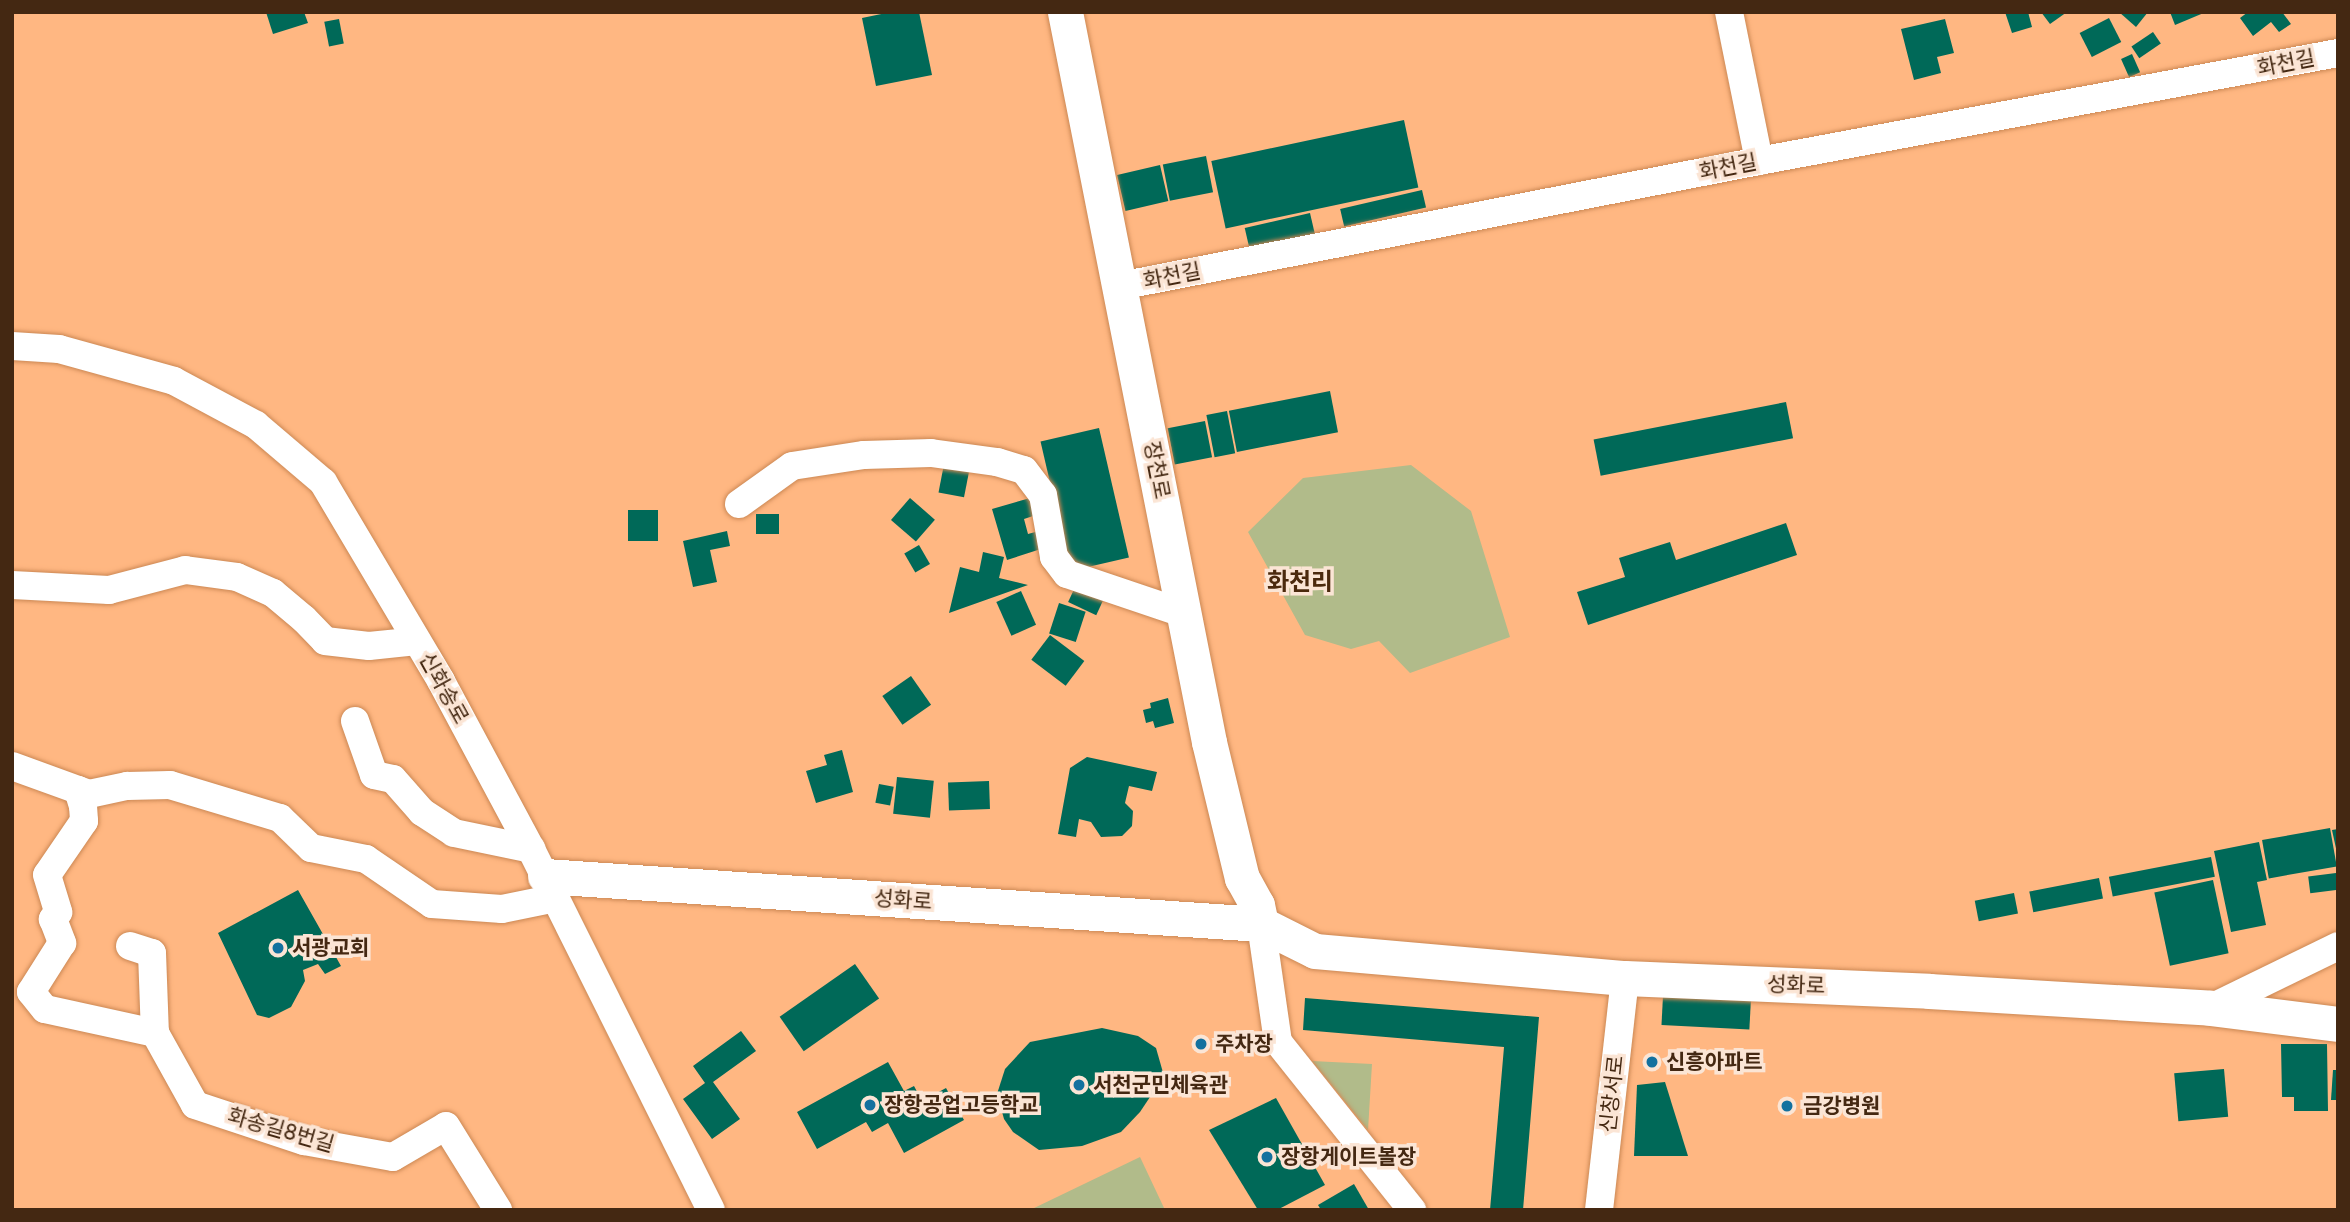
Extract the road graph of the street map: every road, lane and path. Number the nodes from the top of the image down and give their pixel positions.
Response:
1 (1065, 12) edge
2 (1729, 12) edge
3 (2338, 53) edge
4 (1759, 161) junction
5 (1120, 286) junction
6 (12, 346) edge
7 (739, 504) dead end
8 (12, 585) edge
9 (1185, 614) junction
10 (417, 641) junction
11 (355, 721) dead end
12 (12, 766) edge
13 (78, 790) junction
14 (544, 874) junction
15 (1261, 924) junction
16 (130, 946) dead end
17 (2338, 946) edge
18 (1625, 978) junction
19 (24, 1001) edge
20 (2211, 1008) junction
21 (2338, 1024) edge
22 (155, 1033) junction
23 (498, 1210) edge
24 (711, 1210) edge
25 (1412, 1210) edge
26 (1599, 1210) edge

1 - 5 main road, 장천로
2 - 4 street
3 - 4 street, 화천길
4 - 5 street, 화천길
5 - 9 main road, 장천로
6 - 10 street, 신화송로
7 - 9 street
8 - 10 street
9 - 15 main road, 장천로
10 - 14 street, 신화송로
11 - 14 street
12 - 13 street
13 - 14 street
13 - 19 street
14 - 15 main road, 성화로
14 - 24 street, 신화송로
15 - 18 main road, 성화로
15 - 25 street
16 - 22 street, 화송길8번길
17 - 20 street
18 - 20 main road, 성화로
18 - 26 street, 신창서로
19 - 22 street
20 - 21 main road, 성화로
22 - 23 street, 화송길8번길

